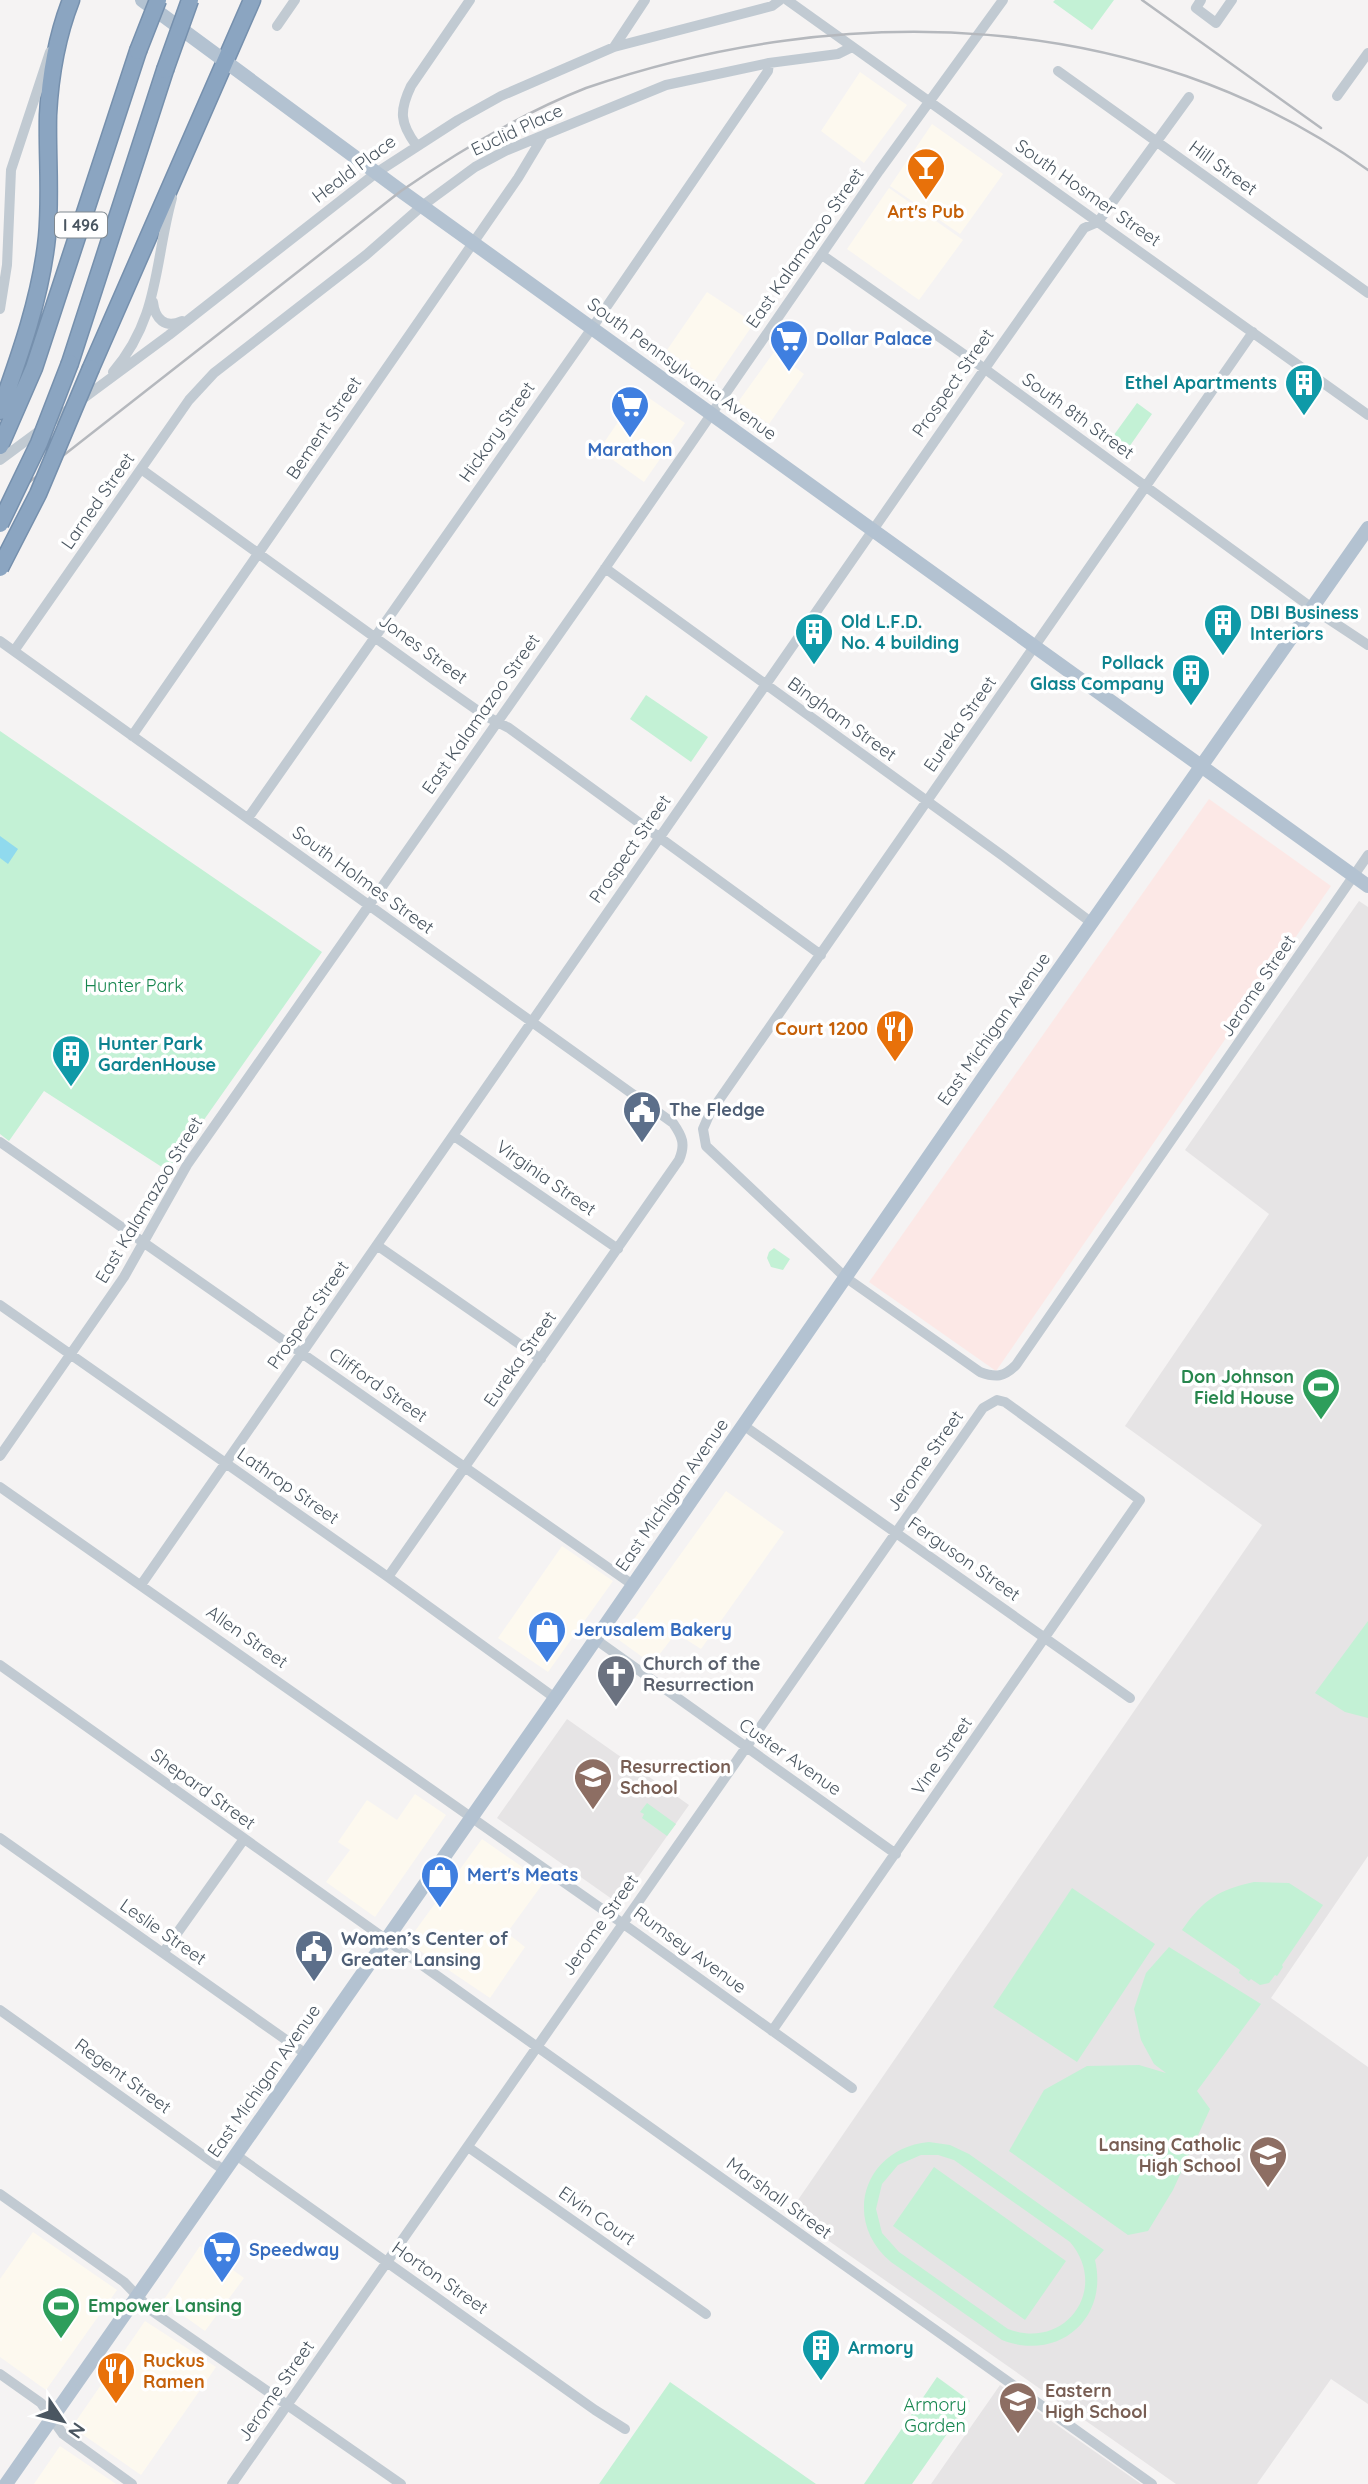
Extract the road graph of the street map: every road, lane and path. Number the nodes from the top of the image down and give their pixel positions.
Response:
1 (71, 0) edge
2 (142, 0) edge
3 (158, 0) edge
4 (190, 0) edge
5 (252, 0) edge
6 (295, 0) edge
7 (470, 0) edge
8 (645, 0) edge
9 (780, 0) edge
10 (787, 0) edge
11 (1003, 0) edge
12 (1232, 0) edge
13 (1198, 4) edge
14 (63, 24) junction
15 (277, 26) dead end
16 (614, 47) junction
17 (852, 47) junction
18 (1368, 53) edge
19 (226, 60) junction
20 (769, 63) junction
21 (1058, 71) dead end
22 (1337, 96) dead end
23 (1189, 97) dead end
24 (930, 102) junction
25 (542, 138) junction
26 (1157, 142) junction
27 (416, 145) junction
28 (186, 154) junction
29 (376, 173) junction
30 (422, 206) junction
31 (1098, 222) junction
32 (473, 243) junction
33 (822, 255) junction
34 (1368, 293) edge
35 (153, 297) junction
36 (0, 309) edge
37 (191, 317) junction
38 (592, 328) junction
39 (1253, 332) junction
40 (985, 369) junction
41 (214, 373) joint
42 (93, 391) junction
43 (14, 396) junction
44 (0, 411) edge
45 (711, 414) junction
46 (1368, 415) edge
47 (0, 446) edge
48 (0, 460) edge
49 (141, 469) junction
50 (1145, 486) junction
51 (0, 524) edge
52 (1368, 528) edge
53 (872, 530) junction
54 (260, 553) junction
55 (0, 568) edge
56 (605, 568) junction
57 (1312, 608) junction
58 (376, 636) junction
59 (0, 641) edge
60 (1368, 645) edge
61 (1034, 647) junction
62 (14, 651) junction
63 (765, 685) junction
64 (497, 721) junction
65 (132, 736) junction
66 (1201, 767) junction
67 (927, 802) junction
68 (248, 818) junction
69 (660, 837) junction
70 (1368, 855) edge
71 (1353, 876) junction
72 (1368, 886) edge
73 (368, 906) junction
74 (1092, 923) junction
75 (821, 955) junction
76 (533, 1023) junction
77 (454, 1136) junction
78 (0, 1142) edge
79 (679, 1160) joint
80 (145, 1242) junction
81 (378, 1246) junction
82 (618, 1249) junction
83 (845, 1276) junction
84 (0, 1305) edge
85 (303, 1354) junction
86 (71, 1355) junction
87 (541, 1359) junction
88 (1005, 1402) joint
89 (743, 1426) junction
90 (0, 1456) edge
91 (226, 1464) junction
92 (465, 1467) junction
93 (0, 1487) edge
94 (896, 1532) junction
95 (388, 1577) junction
96 (141, 1585) junction
97 (633, 1585) junction
98 (1045, 1638) junction
99 (595, 1639) junction
100 (0, 1665) edge
101 (555, 1698) junction
102 (1130, 1698) dead end
103 (745, 1747) junction
104 (472, 1818) junction
105 (0, 1838) edge
106 (244, 1839) junction
107 (896, 1854) junction
108 (623, 1923) junction
109 (386, 1940) junction
110 (163, 1953) junction
111 (0, 2010) edge
112 (772, 2031) junction
113 (537, 2047) junction
114 (306, 2054) junction
115 (852, 2088) dead end
116 (468, 2147) junction
117 (236, 2155) junction
118 (225, 2171) junction
119 (0, 2194) edge
120 (387, 2262) junction
121 (137, 2297) junction
122 (706, 2314) dead end
123 (0, 2374) edge
124 (288, 2404) junction
125 (52, 2419) junction
126 (625, 2429) dead end
127 (6, 2484) edge
128 (132, 2484) edge
129 (232, 2484) edge
130 (401, 2484) edge
131 (1152, 2484) edge

1 - 14 highway
2 - 19 main road, South Pennsylvania Avenue
3 - 43 highway, I 496, bridge
4 - 51 highway, I 496, bridge
5 - 19 highway
6 - 15 street
7 - 27 street
8 - 16 street
9 - 16 street, Heald Place
10 - 17 street, South Hosmer Street
11 - 24 street, East Kalamazoo Street
12 - 13 street
14 - 36 street
14 - 43 highway
16 - 27 street, Heald Place
17 - 20 street, Euclid Place
17 - 24 street, South Hosmer Street
18 - 22 street
19 - 28 highway
19 - 29 main road, South Pennsylvania Avenue
20 - 25 street, Euclid Place
20 - 38 street, Hickory Street
21 - 26 street, Hill Street
23 - 26 street, Prospect Street
24 - 31 street, South Hosmer Street
24 - 33 street, East Kalamazoo Street
25 - 30 street, Euclid Place
25 - 32 street, Bement Street
26 - 31 street, Prospect Street
26 - 34 street, Hill Street
27 - 29 street, Heald Place
28 - 35 street
28 - 55 highway, bridge
29 - 30 main road, South Pennsylvania Avenue
29 - 37 street, Heald Place
30 - 32 main road, South Pennsylvania Avenue
30 - 41 street, Euclid Place
31 - 39 street, South Hosmer Street
31 - 40 street, Prospect Street
32 - 38 main road, South Pennsylvania Avenue
32 - 54 street, Bement Street
33 - 40 street, South 8th Street
33 - 45 street, East Kalamazoo Street
35 - 37 street
35 - 42 street
37 - 42 street, Heald Place
38 - 45 main road, South Pennsylvania Avenue
38 - 58 street, Hickory Street
39 - 46 street, South Hosmer Street
39 - 50 street, Eureka Street
40 - 50 street, South 8th Street
40 - 53 street, Prospect Street
41 - 49 street, Larned Street
42 - 48 street, Heald Place
43 - 44 highway
43 - 47 highway, I 496
45 - 53 main road, South Pennsylvania Avenue
45 - 56 street, East Kalamazoo Street
49 - 54 street, Jones Street
49 - 62 street, Larned Street
50 - 57 street, South 8th Street
50 - 61 street, Eureka Street
52 - 57 main road, East Michigan Avenue
53 - 61 main road, South Pennsylvania Avenue
53 - 63 street, Prospect Street
54 - 58 street, Jones Street
54 - 65 street, Bement Street
56 - 63 street, Bingham Street
56 - 64 street, East Kalamazoo Street
57 - 60 street, South 8th Street
57 - 66 main road, East Michigan Avenue
58 - 64 street, Jones Street
58 - 68 street, Hickory Street
59 - 62 street, South Holmes Street
61 - 66 main road, South Pennsylvania Avenue
61 - 67 street, Eureka Street
62 - 65 street, South Holmes Street
63 - 67 street, Bingham Street
63 - 69 street, Prospect Street
64 - 69 street, Jones Street
64 - 73 street, East Kalamazoo Street
65 - 68 street, South Holmes Street
66 - 71 main road, South Pennsylvania Avenue
66 - 74 main road, East Michigan Avenue
67 - 74 street, Bingham Street
67 - 75 street, Eureka Street
68 - 73 street, South Holmes Street
69 - 75 street, Jones Street
69 - 76 street, Prospect Street
70 - 71 street, Jerome Street
71 - 72 main road, South Pennsylvania Avenue
71 - 83 street, Jerome Street
73 - 76 street, South Holmes Street
73 - 80 street, East Kalamazoo Street
74 - 83 main road, East Michigan Avenue
75 - 83 street, Eureka Street
76 - 77 street, Prospect Street
76 - 79 street, South Holmes Street
77 - 81 street, Prospect Street
77 - 82 street, Virginia Street
78 - 80 street, Clifford Street
79 - 82 street, Eureka Street
80 - 85 street, Clifford Street
80 - 86 street, East Kalamazoo Street
81 - 85 street, Prospect Street
81 - 87 street
82 - 87 street, Eureka Street
83 - 89 main road, East Michigan Avenue
84 - 86 street, Lathrop Street
85 - 91 street, Prospect Street
85 - 92 street, Clifford Street
86 - 90 street, East Kalamazoo Street
86 - 91 street, Lathrop Street
87 - 92 street, Eureka Street
88 - 94 street, Jerome Street
88 - 98 street, Vine Street
89 - 94 street, Ferguson Street
89 - 97 main road, East Michigan Avenue
91 - 95 street, Lathrop Street
91 - 96 street, Prospect Street
92 - 95 street, Eureka Street
92 - 97 street, Clifford Street
93 - 96 street, Allen Street
94 - 98 street, Ferguson Street
94 - 103 street, Jerome Street
95 - 101 street, Lathrop Street
96 - 104 street, Allen Street
97 - 99 main road, East Michigan Avenue
98 - 102 street, Ferguson Street
98 - 107 street, Vine Street
99 - 101 main road, East Michigan Avenue
99 - 103 street, Custer Avenue
100 - 106 street, Shepard Street
101 - 104 main road, East Michigan Avenue
103 - 107 street, Custer Avenue
103 - 108 street, Jerome Street
104 - 108 street, Rumsey Avenue
104 - 109 main road, East Michigan Avenue
105 - 110 street, Leslie Street
106 - 109 street, Shepard Street
106 - 110 street
107 - 112 street, Vine Street
108 - 112 street, Rumsey Avenue
108 - 113 street, Jerome Street
109 - 113 street, Marshall Street
109 - 114 main road, East Michigan Avenue
110 - 114 street, Leslie Street
111 - 118 street, Regent Street
112 - 115 street, Rumsey Avenue
113 - 116 street, Jerome Street
113 - 131 street, Marshall Street
114 - 117 main road, East Michigan Avenue
116 - 120 street, Jerome Street
116 - 122 street, Elvin Court
117 - 118 main road, East Michigan Avenue
117 - 120 street, Horton Street
118 - 121 main road, East Michigan Avenue
119 - 121 street
120 - 124 street, Jerome Street
120 - 126 street, Horton Street
121 - 124 street
121 - 125 main road, East Michigan Avenue
123 - 125 street
124 - 129 street, Jerome Street
124 - 130 street
125 - 127 main road, East Michigan Avenue
125 - 128 street

